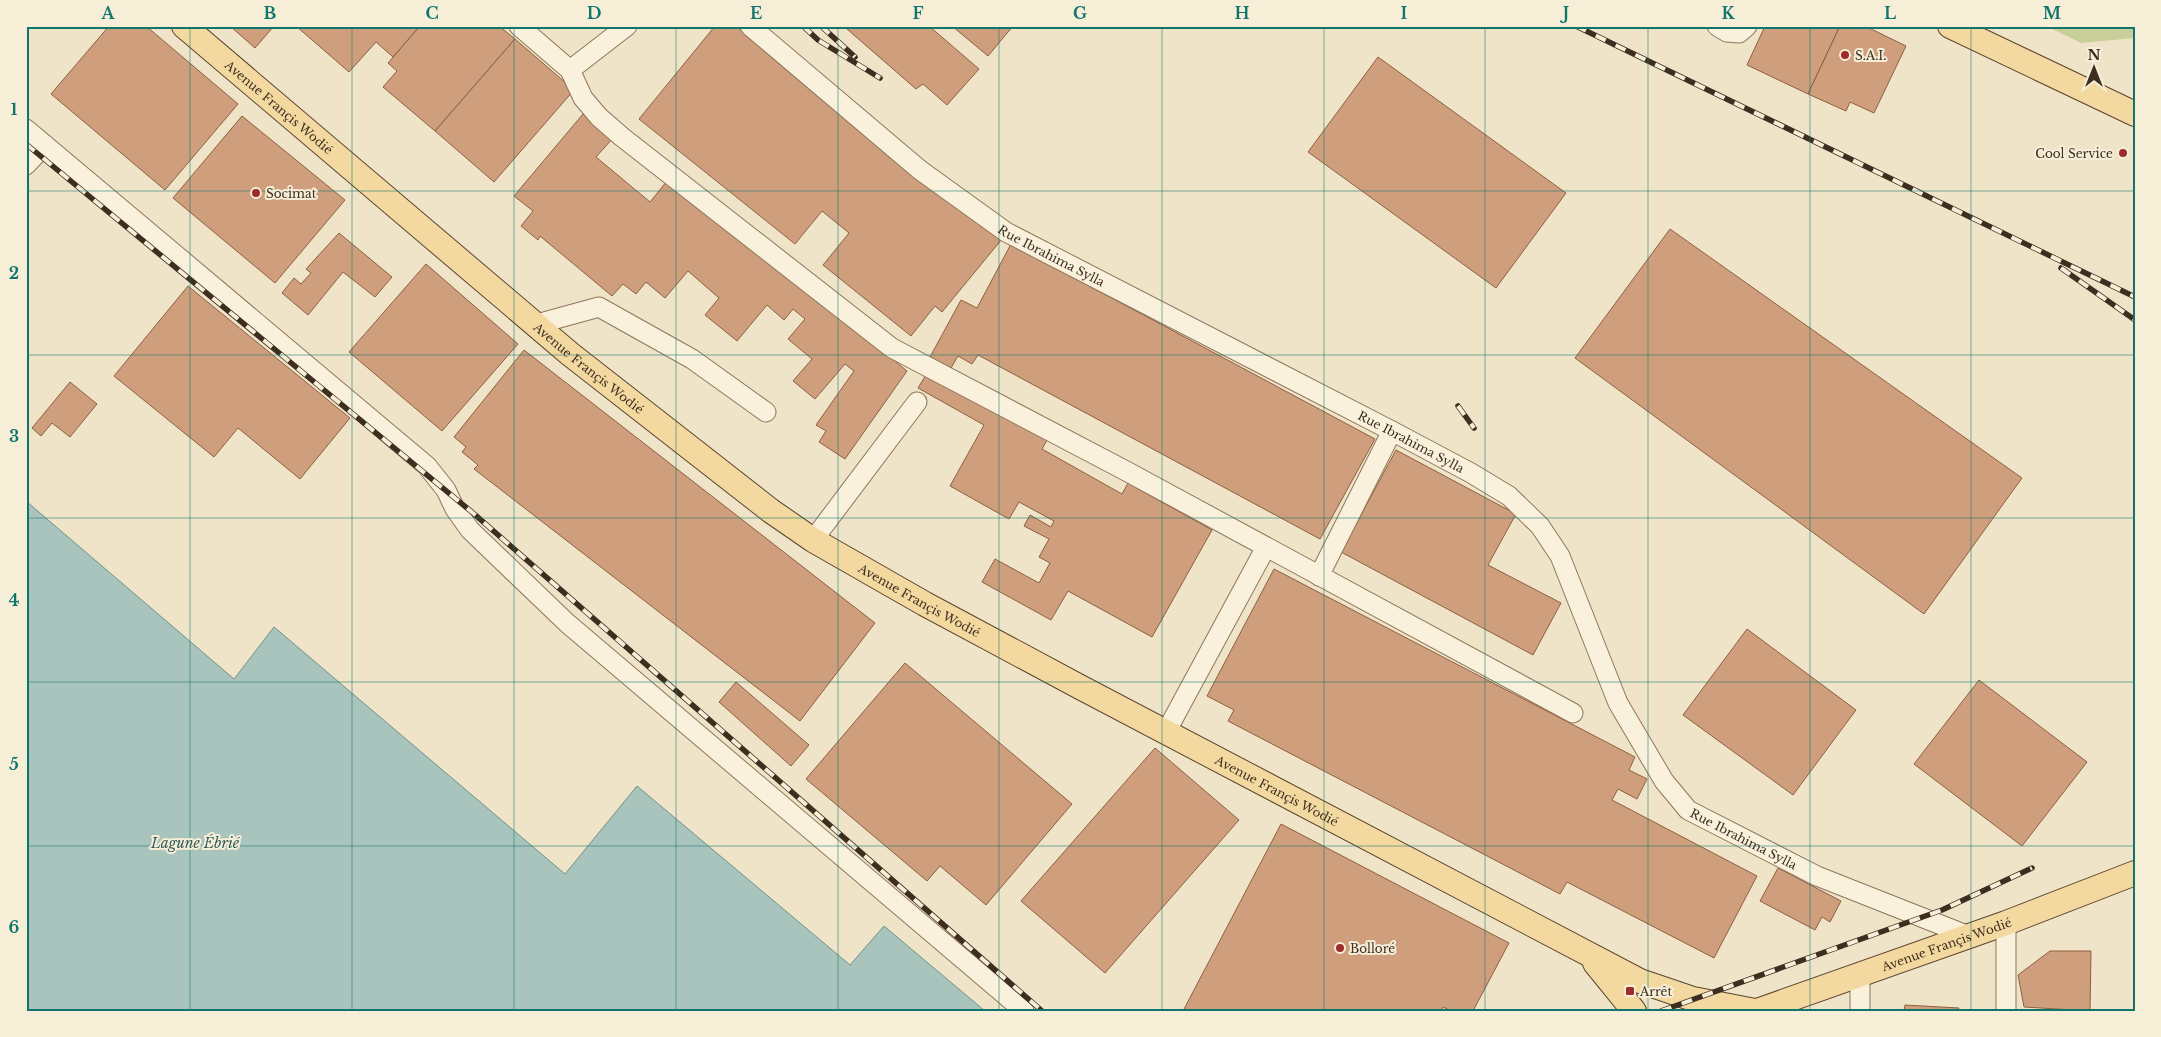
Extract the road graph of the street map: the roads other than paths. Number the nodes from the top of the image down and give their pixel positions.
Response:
1 (184, 26) edge
2 (519, 26) edge
3 (628, 26) edge
4 (750, 26) edge
5 (1717, 26) edge
6 (1747, 26) edge
7 (1950, 26) edge
8 (570, 70) junction
9 (2135, 114) edge
10 (26, 129) edge
11 (45, 145) junction
12 (26, 165) edge
13 (537, 324) junction
14 (917, 402) dead end
15 (766, 412) dead end
16 (1392, 431) junction
17 (813, 540) junction
18 (1266, 547) junction
19 (1319, 576) junction
20 (1574, 713) dead end
21 (1166, 732) junction
22 (2135, 873) edge
23 (2006, 922) junction
24 (1969, 936) junction
25 (1587, 954) junction
26 (1860, 974) junction
27 (1024, 1011) edge
28 (1634, 1011) edge
29 (1756, 1011) edge
30 (1860, 1011) edge
31 (2006, 1011) edge

1 - 13 main road, Avenue Françis Wodié
2 - 8 street
3 - 8 street
4 - 16 street, Rue Ibrahima Sylla
5 - 6 street
7 - 9 main road
8 - 18 street
10 - 11 street
11 - 12 street
11 - 27 street
13 - 15 street
13 - 17 main road, Avenue Françis Wodié
14 - 17 street
16 - 19 street
16 - 24 street, Rue Ibrahima Sylla
17 - 21 main road, Avenue Françis Wodié
18 - 19 street
18 - 21 street
19 - 20 street
21 - 25 main road, Avenue Françis Wodié
22 - 23 main road, Avenue Françis Wodié
23 - 24 main road, Avenue Françis Wodié
23 - 31 street
24 - 26 main road, Avenue Françis Wodié
25 - 28 main road
25 - 29 main road, Avenue Françis Wodié
26 - 29 main road, Avenue Françis Wodié
26 - 30 street

